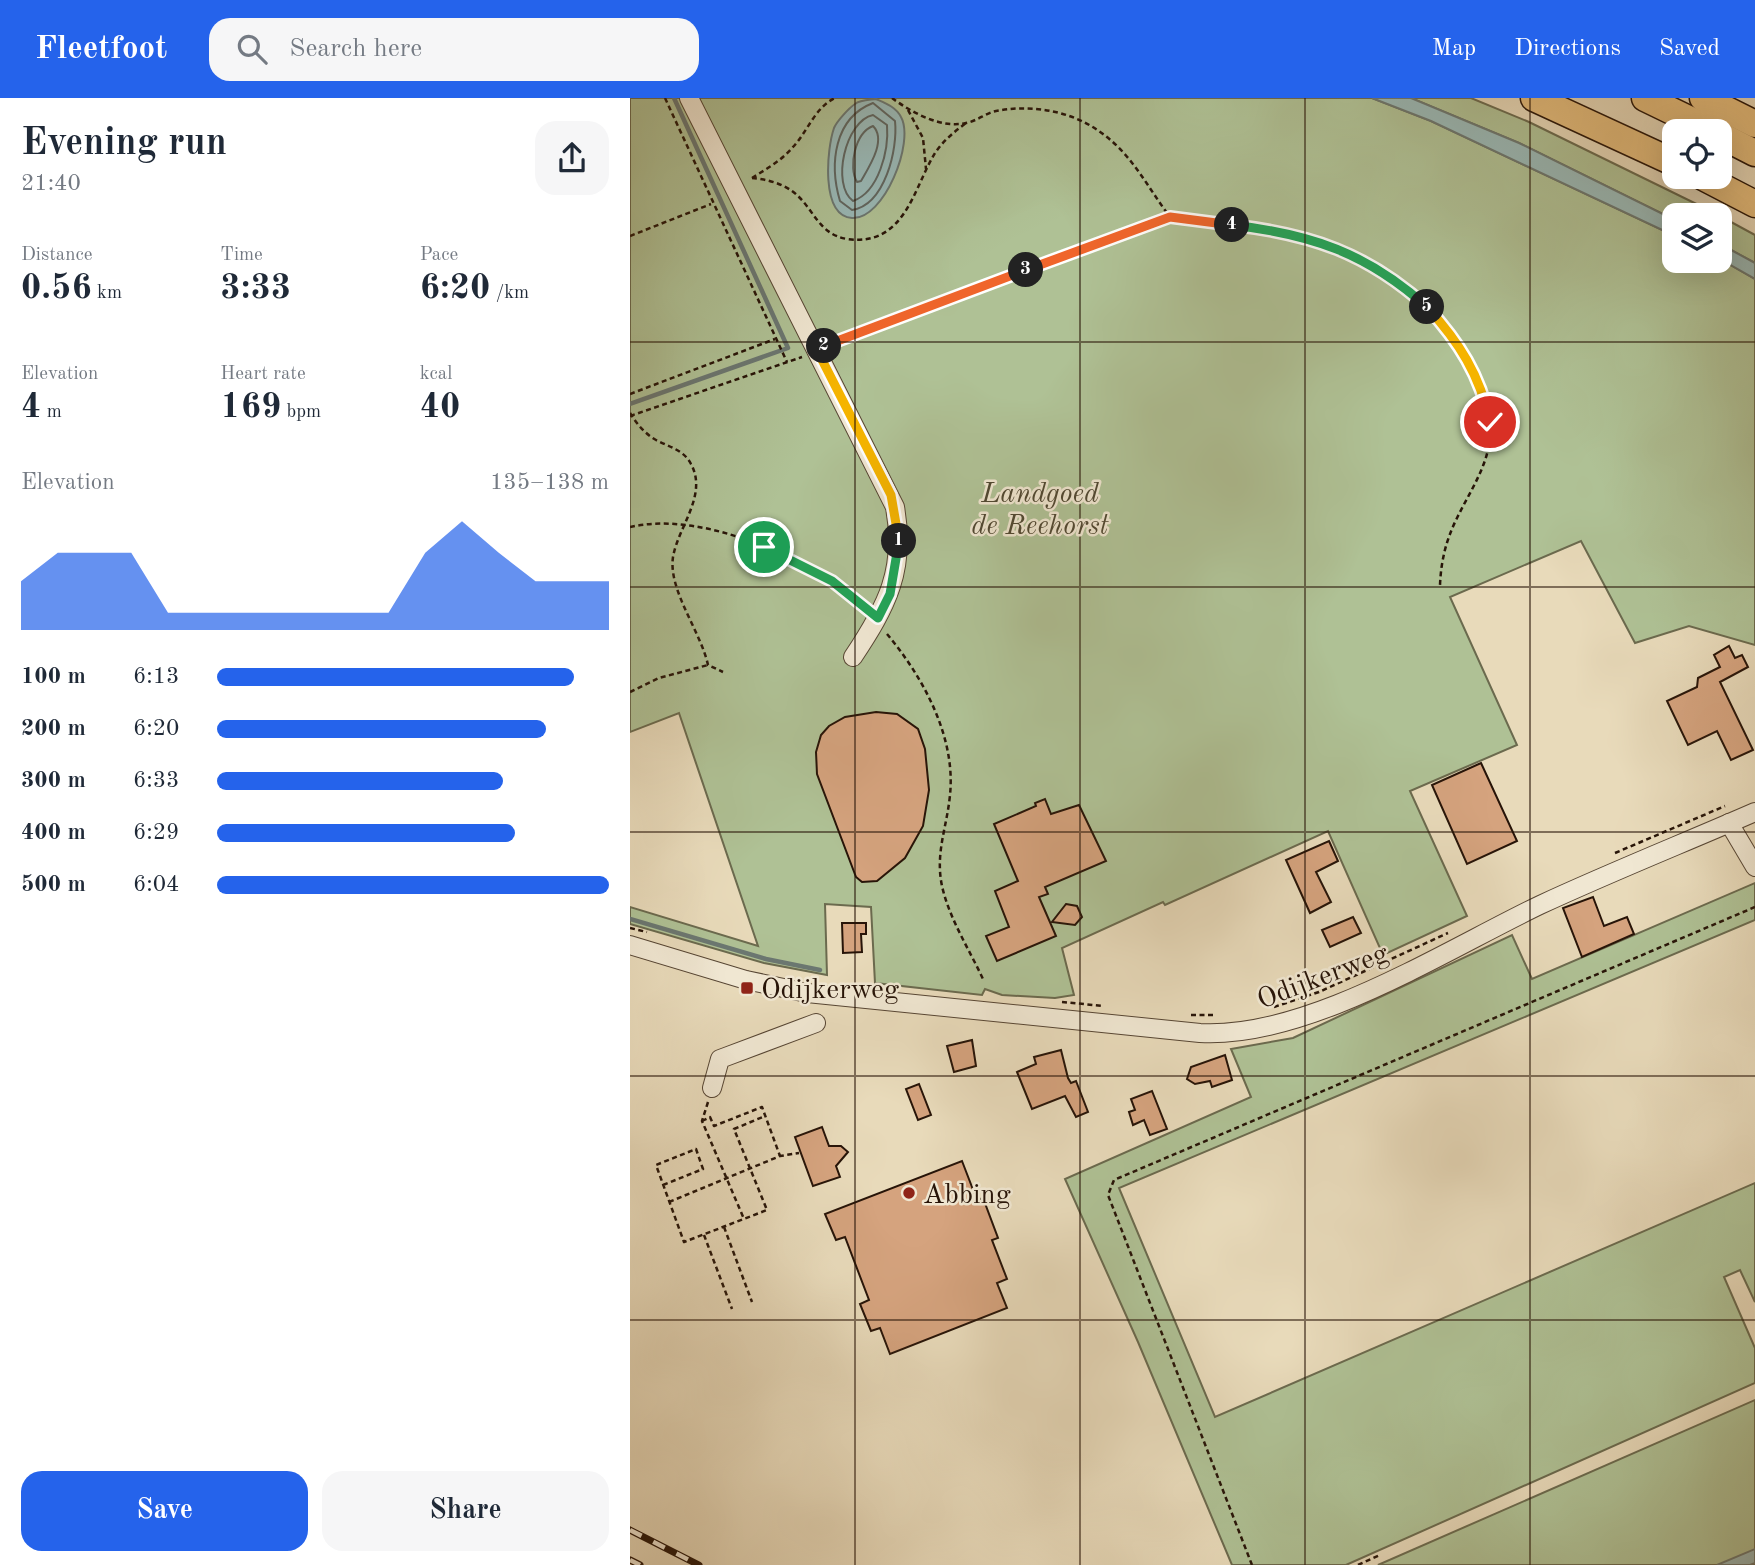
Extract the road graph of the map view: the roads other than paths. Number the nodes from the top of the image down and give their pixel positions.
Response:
1 (689, 98) edge
2 (1534, 98) edge
3 (1646, 98) edge
4 (1703, 98) edge
5 (1689, 119) edge
6 (1755, 124) edge
7 (1732, 141) edge
8 (1755, 153) edge
9 (1662, 157) edge
10 (1726, 189) edge
11 (1755, 204) edge
12 (853, 657) dead end
13 (1755, 811) edge
14 (1725, 816) junction
15 (1755, 867) edge
16 (630, 945) edge
17 (816, 1023) dead end
18 (712, 1088) road end

1 - 12 street
2 - 9 highway
3 - 5 highway
4 - 6 highway
7 - 8 highway
10 - 11 highway
13 - 14 street, Odijkerweg
14 - 15 street
14 - 16 street, Odijkerweg
17 - 18 street

